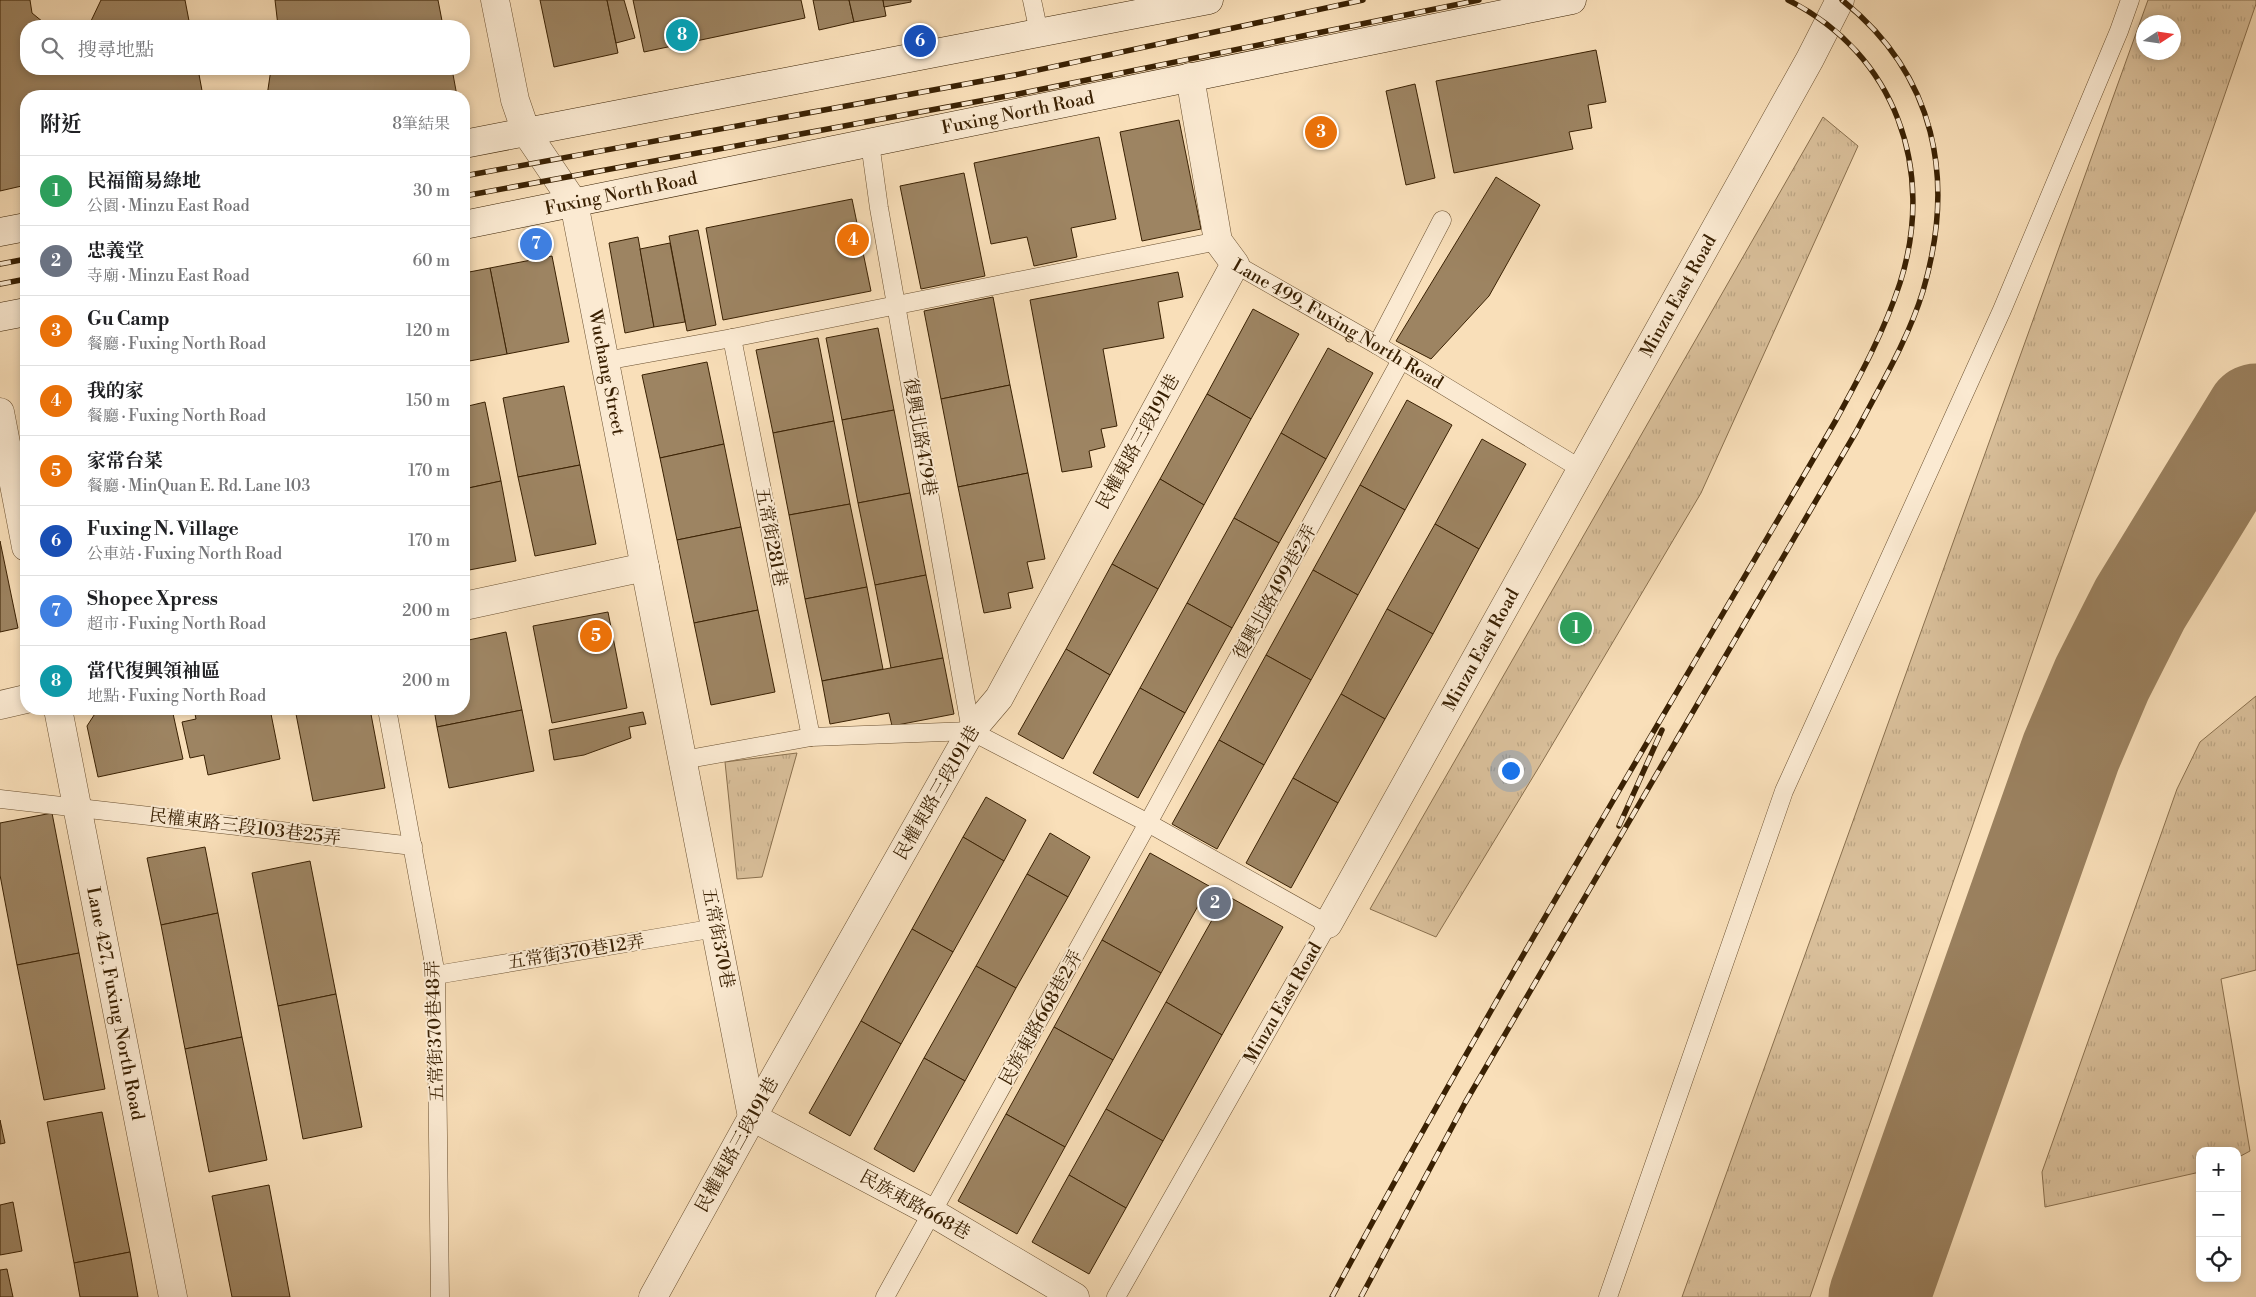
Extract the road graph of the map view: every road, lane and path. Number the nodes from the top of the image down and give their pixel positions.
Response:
1 (495, 0) edge
2 (1032, 0) edge
3 (1210, 0) edge
4 (1572, 0) edge
5 (1840, 0) edge
6 (2130, 0) edge
7 (1039, 33) junction
8 (1190, 78) junction
9 (526, 132) junction
10 (470, 143) edge
11 (870, 143) junction
12 (574, 203) junction
13 (1442, 220) dead end
14 (470, 224) edge
15 (20, 228) edge
16 (0, 232) edge
17 (1218, 241) junction
18 (1236, 264) junction
19 (898, 305) junction
20 (20, 313) edge
21 (0, 317) edge
22 (732, 338) junction
23 (1377, 345) junction
24 (605, 360) junction
25 (1401, 360) junction
26 (0, 412) edge
27 (1581, 469) junction
28 (20, 516) edge
29 (645, 567) junction
30 (470, 605) edge
31 (20, 701) edge
32 (0, 705) edge
33 (59, 715) edge
34 (388, 715) edge
35 (972, 731) junction
36 (810, 736) junction
37 (683, 760) junction
38 (0, 799) edge
39 (77, 808) junction
40 (1148, 824) junction
41 (413, 846) junction
42 (1328, 924) junction
43 (716, 928) junction
44 (436, 975) junction
45 (752, 1117) junction
46 (933, 1213) junction
47 (173, 1297) edge
48 (440, 1297) edge
49 (653, 1297) edge
50 (886, 1297) edge
51 (1075, 1297) edge
52 (1116, 1297) edge
53 (1608, 1297) edge

1 - 9 street, Wuchang Street
2 - 7 lane
3 - 7 street
4 - 8 street, Fuxing North Road
5 - 27 street, Minzu East Road
6 - 53 lane
7 - 9 street
8 - 11 street, Fuxing North Road
8 - 17 street, Lane 499, Fuxing North Road
9 - 10 street
9 - 12 street, Wuchang Street
11 - 12 street, Fuxing North Road
11 - 19 lane, 復興北路479巷
12 - 14 street, Fuxing North Road
12 - 24 street, Wuchang Street
13 - 23 lane
15 - 16 street
17 - 18 street, Lane 499, Fuxing North Road
17 - 19 lane
18 - 23 lane, Lane 499, Fuxing North Road
18 - 35 street, 民權東路三段191巷
19 - 22 lane
19 - 35 lane, 復興北路479巷
20 - 21 street
22 - 24 lane
22 - 36 lane, 五常街281巷
23 - 25 lane, Lane 499, Fuxing North Road
24 - 29 street, Wuchang Street
25 - 27 lane, Lane 499, Fuxing North Road
25 - 40 lane, 復興北路499巷2弄
26 - 28 street
27 - 42 street, Minzu East Road
29 - 30 street
29 - 37 street, Wuchang Street
31 - 32 street
33 - 39 street, Lane 427, Fuxing North Road
34 - 41 lane, 五常街370巷48弄
35 - 36 lane
35 - 40 lane
35 - 45 street, 民權東路三段191巷
36 - 37 lane
37 - 43 street, 五常街370巷
38 - 39 lane, 民權東路三段103巷25弄
39 - 41 lane, 民權東路三段103巷25弄
39 - 47 street, Lane 427, Fuxing North Road
40 - 42 lane
40 - 46 lane, 民族東路668巷2弄
41 - 44 lane, 五常街370巷48弄
42 - 52 lane, Minzu East Road
43 - 44 lane, 五常街370巷12弄
43 - 45 street, 五常街370巷
44 - 48 lane, 五常街370巷48弄
45 - 46 street, 民族東路668巷
45 - 49 street, 民權東路三段191巷
46 - 50 lane, 民族東路668巷2弄
46 - 51 street, 民族東路668巷

